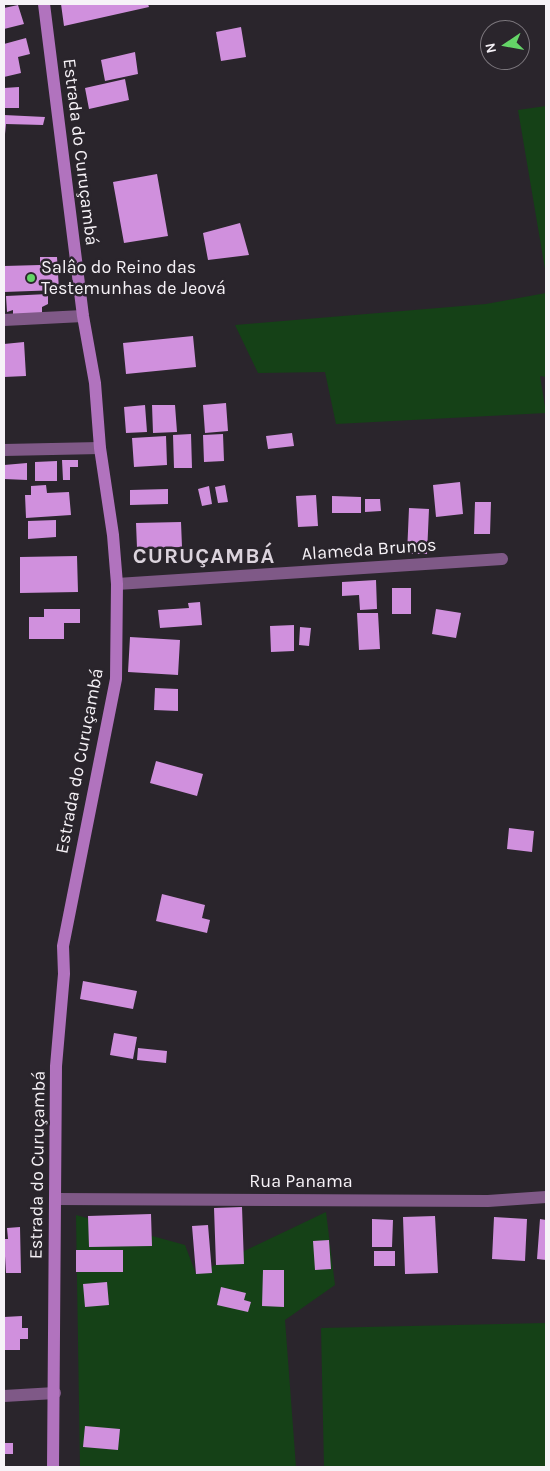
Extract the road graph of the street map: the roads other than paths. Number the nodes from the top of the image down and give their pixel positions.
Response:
1 (44, 4) edge
2 (83, 316) junction
3 (4, 320) edge
4 (100, 448) junction
5 (4, 450) edge
6 (502, 559) dead end
7 (117, 584) junction
8 (546, 1197) edge
9 (55, 1199) junction
10 (55, 1392) junction
11 (4, 1396) edge
12 (53, 1467) edge

1 - 2 street, Estrada do Curuçambá
2 - 3 street
2 - 4 street, Estrada do Curuçambá
4 - 5 street
4 - 7 street, Estrada do Curuçambá
6 - 7 street, Alameda Brunos
7 - 9 street, Estrada do Curuçambá
8 - 9 street, Rua Panama
9 - 10 street, Estrada do Curuçambá
10 - 11 street
10 - 12 street, Estrada do Curuçambá

